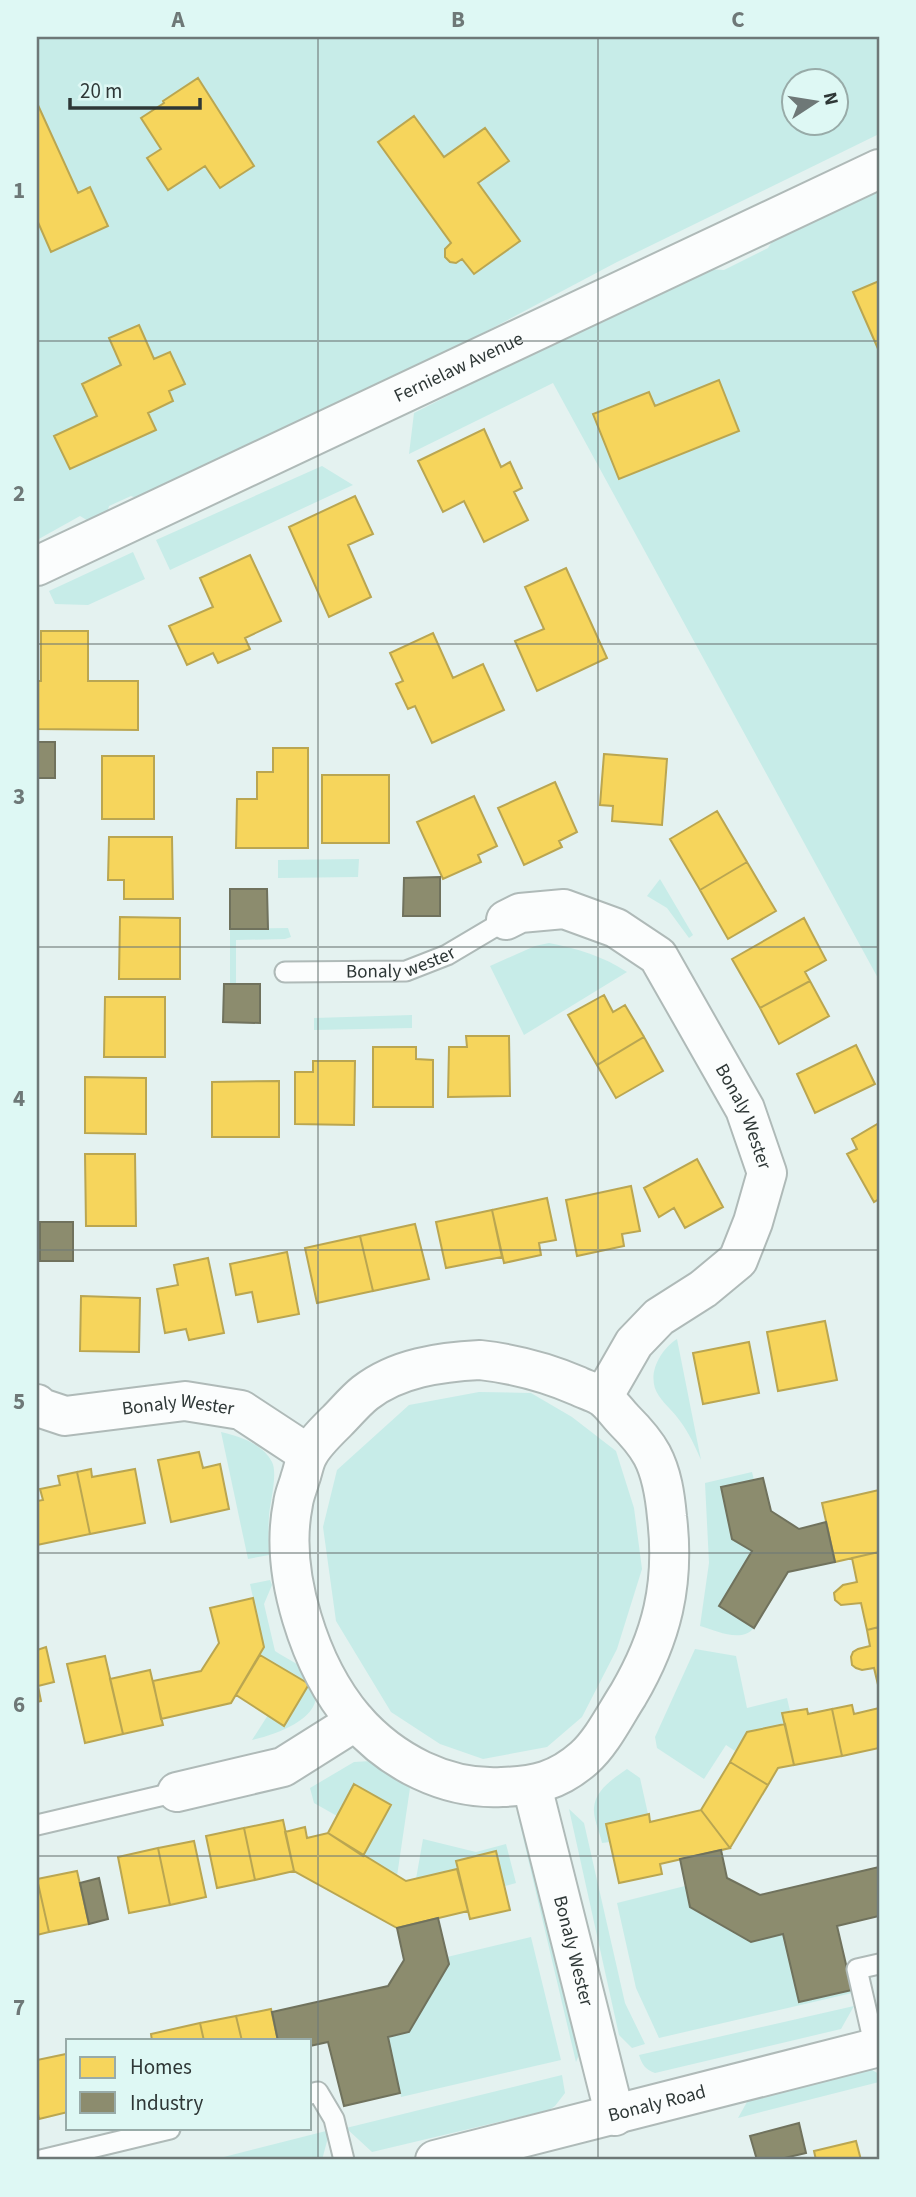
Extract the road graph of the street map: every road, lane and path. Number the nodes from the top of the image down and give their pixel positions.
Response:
1 (879, 169) edge
2 (37, 566) edge
3 (506, 920) joint
4 (285, 972) dead end
5 (603, 1397) junction
6 (37, 1404) edge
7 (308, 1454) junction
8 (356, 1721) junction
9 (532, 1786) junction
10 (177, 1792) joint
11 (37, 1825) edge
12 (879, 1964) edge
13 (877, 2047) edge
14 (312, 2094) edge
15 (615, 2116) junction
16 (166, 2130) edge
17 (41, 2160) edge
18 (344, 2160) edge
19 (435, 2160) edge

1 - 2 street, Fernielaw Avenue
3 - 4 lane, Bonaly wester
3 - 5 street, Bonaly Wester
5 - 7 street
5 - 9 street
6 - 7 street, Bonaly Wester
7 - 8 street
8 - 9 street
8 - 10 street
9 - 15 street, Bonaly Wester
10 - 11 lane
12 - 13 lane
13 - 15 street, Bonaly Road
14 - 18 lane
15 - 19 street, Bonaly Road
16 - 17 lane

